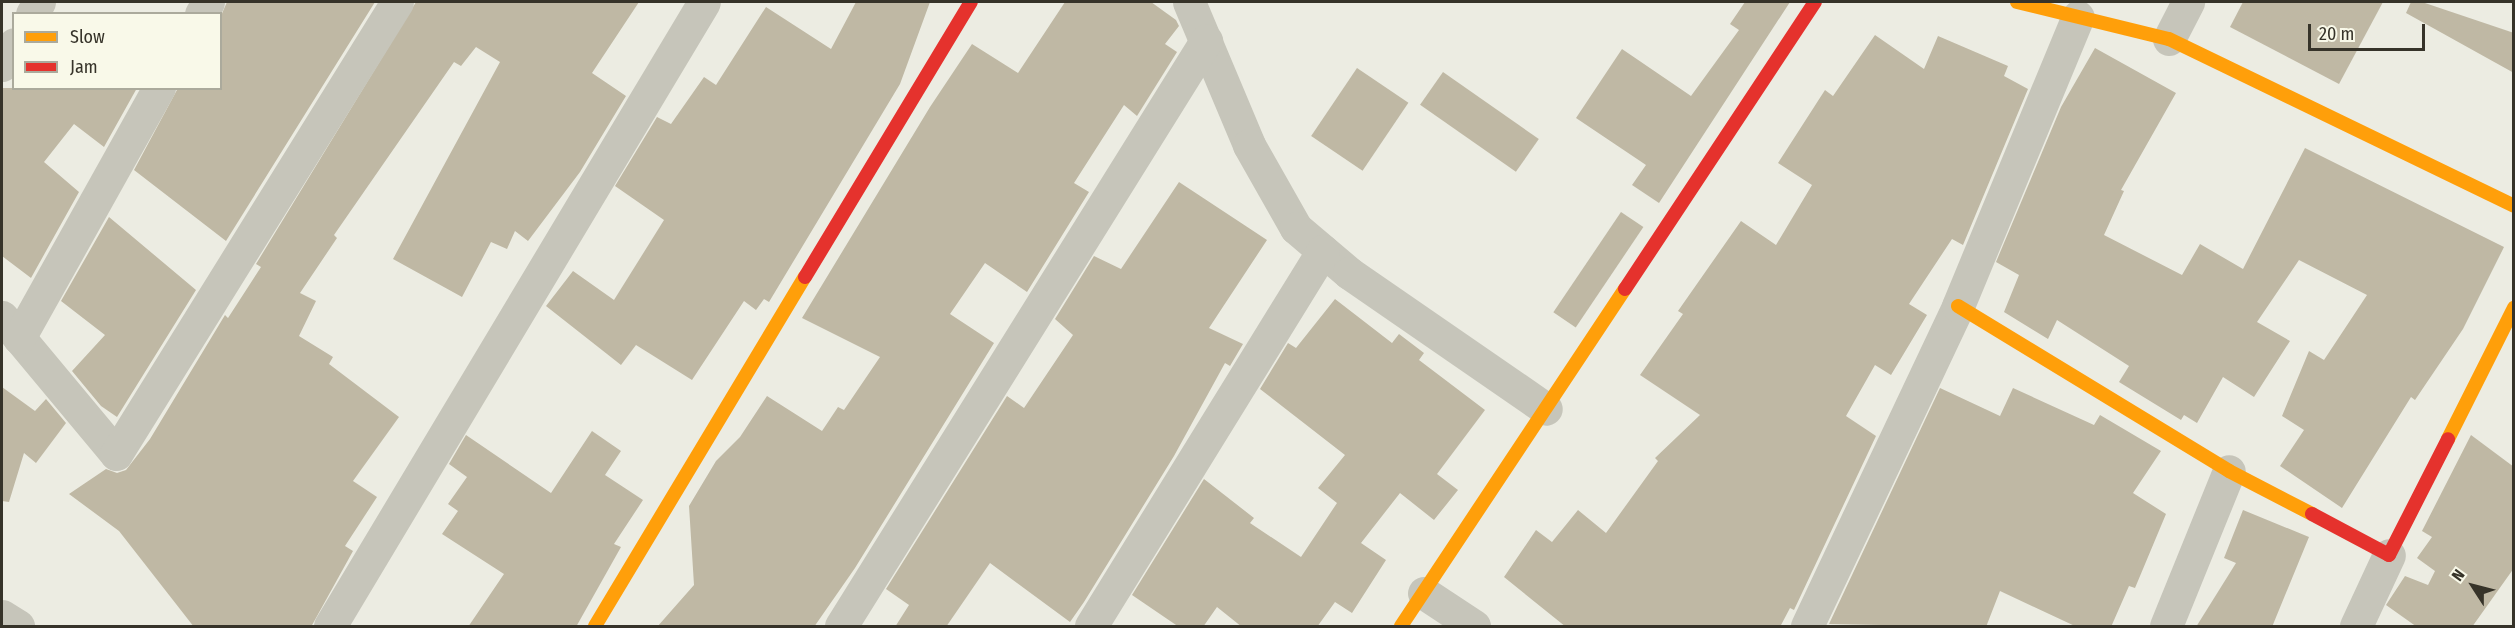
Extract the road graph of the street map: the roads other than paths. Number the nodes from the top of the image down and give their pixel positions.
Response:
1 (397, 2) edge
2 (704, 2) edge
3 (971, 2) edge
4 (1189, 2) edge
5 (1815, 2) edge
6 (2017, 2) edge
7 (2188, 2) edge
8 (2078, 16) junction
9 (2169, 39) junction
10 (1206, 41) junction
11 (12, 48) edge
12 (2, 65) edge
13 (158, 90) edge
14 (2514, 206) edge
15 (1323, 251) junction
16 (1958, 306) junction
17 (2514, 308) edge
18 (10, 327) edge
19 (1546, 409) junction
20 (2229, 471) junction
21 (2389, 555) junction
22 (1424, 593) junction
23 (2, 616) edge
24 (18, 627) edge
25 (330, 627) edge
26 (595, 627) edge
27 (841, 627) edge
28 (1091, 627) edge
29 (1401, 627) edge
30 (1474, 627) edge
31 (1807, 627) edge
32 (2166, 627) edge
33 (2356, 627) edge

1 - 18 street
2 - 25 street
3 - 26 street
4 - 10 street
5 - 19 street
6 - 8 street
7 - 9 street
8 - 9 street
8 - 16 street
9 - 14 street
10 - 15 street
10 - 27 street
11 - 12 street
13 - 18 street
15 - 19 street
15 - 28 street
16 - 20 street
16 - 31 street
17 - 21 street
19 - 22 street
20 - 21 street
20 - 32 street
21 - 33 street
22 - 29 street
22 - 30 street
23 - 24 street

